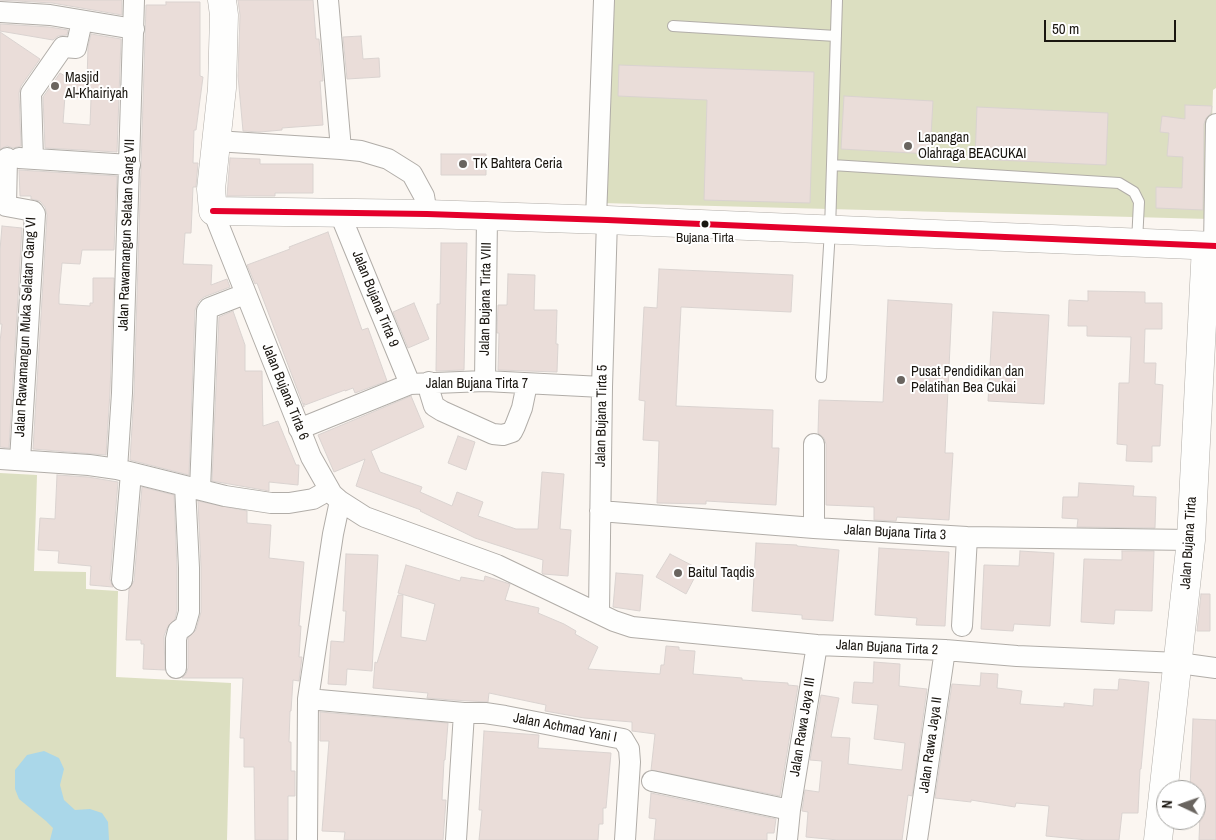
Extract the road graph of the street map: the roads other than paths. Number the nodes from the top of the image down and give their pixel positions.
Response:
1 (134, 0) edge
2 (222, 0) edge
3 (328, 0) edge
4 (604, 0) edge
5 (837, 0) edge
6 (0, 12) edge
7 (82, 21) junction
8 (673, 26) dead end
9 (134, 29) junction
10 (836, 36) junction
11 (1216, 124) edge
12 (216, 141) junction
13 (341, 149) junction
14 (4, 157) edge
15 (33, 159) junction
16 (130, 165) junction
17 (832, 165) junction
18 (213, 211) junction
19 (340, 214) junction
20 (427, 214) junction
21 (487, 217) junction
22 (601, 220) junction
23 (830, 230) junction
24 (1137, 243) junction
25 (1212, 246) edge
26 (245, 294) junction
27 (821, 377) dead end
28 (485, 381) junction
29 (419, 383) junction
30 (527, 384) junction
31 (602, 387) junction
32 (299, 429) junction
33 (814, 444) dead end
34 (10, 459) edge
35 (124, 471) junction
36 (192, 488) junction
37 (335, 496) junction
38 (600, 512) junction
39 (814, 528) junction
40 (967, 537) junction
41 (1191, 540) junction
42 (122, 580) dead end
43 (599, 612) junction
44 (962, 626) dead end
45 (817, 644) junction
46 (945, 650) junction
47 (1178, 663) junction
48 (176, 668) dead end
49 (1216, 668) edge
50 (308, 699) junction
51 (464, 713) junction
52 (652, 781) dead end
53 (790, 810) junction
54 (307, 840) edge
55 (456, 840) edge
56 (626, 840) edge
57 (787, 840) edge
58 (917, 840) edge
59 (1158, 840) edge

1 - 9 street, Jalan Rawamangun Selatan Gang VII
2 - 12 street, Jalan Bujana Tirta 6
3 - 13 street
4 - 22 street, Jalan Bujana Tirta 5
5 - 10 lane
6 - 7 street
7 - 9 street
7 - 15 street
8 - 10 lane
9 - 16 street, Jalan Rawamangun Selatan Gang VII
10 - 17 lane
11 - 25 street
12 - 13 street
12 - 18 street, Jalan Bujana Tirta 6
13 - 20 street
14 - 15 street
14 - 34 street, Jalan Rawamangun Muka Selatan Gang VI
15 - 16 street
16 - 35 street, Jalan Rawamangun Selatan Gang VII
17 - 23 lane
17 - 24 lane
18 - 19 street
18 - 26 street, Jalan Bujana Tirta 6
19 - 20 street
19 - 29 street, Jalan Bujana Tirta 9
20 - 21 street
21 - 22 street
21 - 28 street, Jalan Bujana Tirta VIII
22 - 23 street
22 - 31 street, Jalan Bujana Tirta 5
23 - 24 street
23 - 27 lane
24 - 25 street
25 - 41 street, Jalan Bujana Tirta
26 - 32 street, Jalan Bujana Tirta 6
26 - 36 street
28 - 29 street, Jalan Bujana Tirta 7
28 - 30 street, Jalan Bujana Tirta 7
29 - 30 street, Jalan Bujana Tirta 9
29 - 32 street, Jalan Bujana Tirta 7
30 - 31 street, Jalan Bujana Tirta 7
31 - 38 street, Jalan Bujana Tirta 5
32 - 37 street, Jalan Bujana Tirta 6
33 - 39 street
34 - 35 street
35 - 36 street
35 - 42 street, Jalan Rawamangun Selatan Gang VII
36 - 37 street
36 - 48 street
37 - 43 street, Jalan Bujana Tirta 6
37 - 50 street
38 - 39 street, Jalan Bujana Tirta 3
38 - 43 street, Jalan Bujana Tirta 5
39 - 40 street, Jalan Bujana Tirta 3
40 - 41 street, Jalan Bujana Tirta 3
40 - 44 street
41 - 47 street, Jalan Bujana Tirta
43 - 45 street, Jalan Bujana Tirta 2
45 - 46 street, Jalan Bujana Tirta 2
45 - 53 street, Jalan Rawa Jaya III
46 - 47 street, Jalan Bujana Tirta 2
46 - 58 street, Jalan Rawa Jaya II
47 - 49 street, Jalan Bujana Tirta 2
47 - 59 street, Jalan Bujana Tirta
50 - 51 street, Jalan Achmad Yani I
50 - 54 street
51 - 55 street
51 - 56 street, Jalan Achmad Yani I
52 - 53 street
53 - 57 street, Jalan Rawa Jaya III

